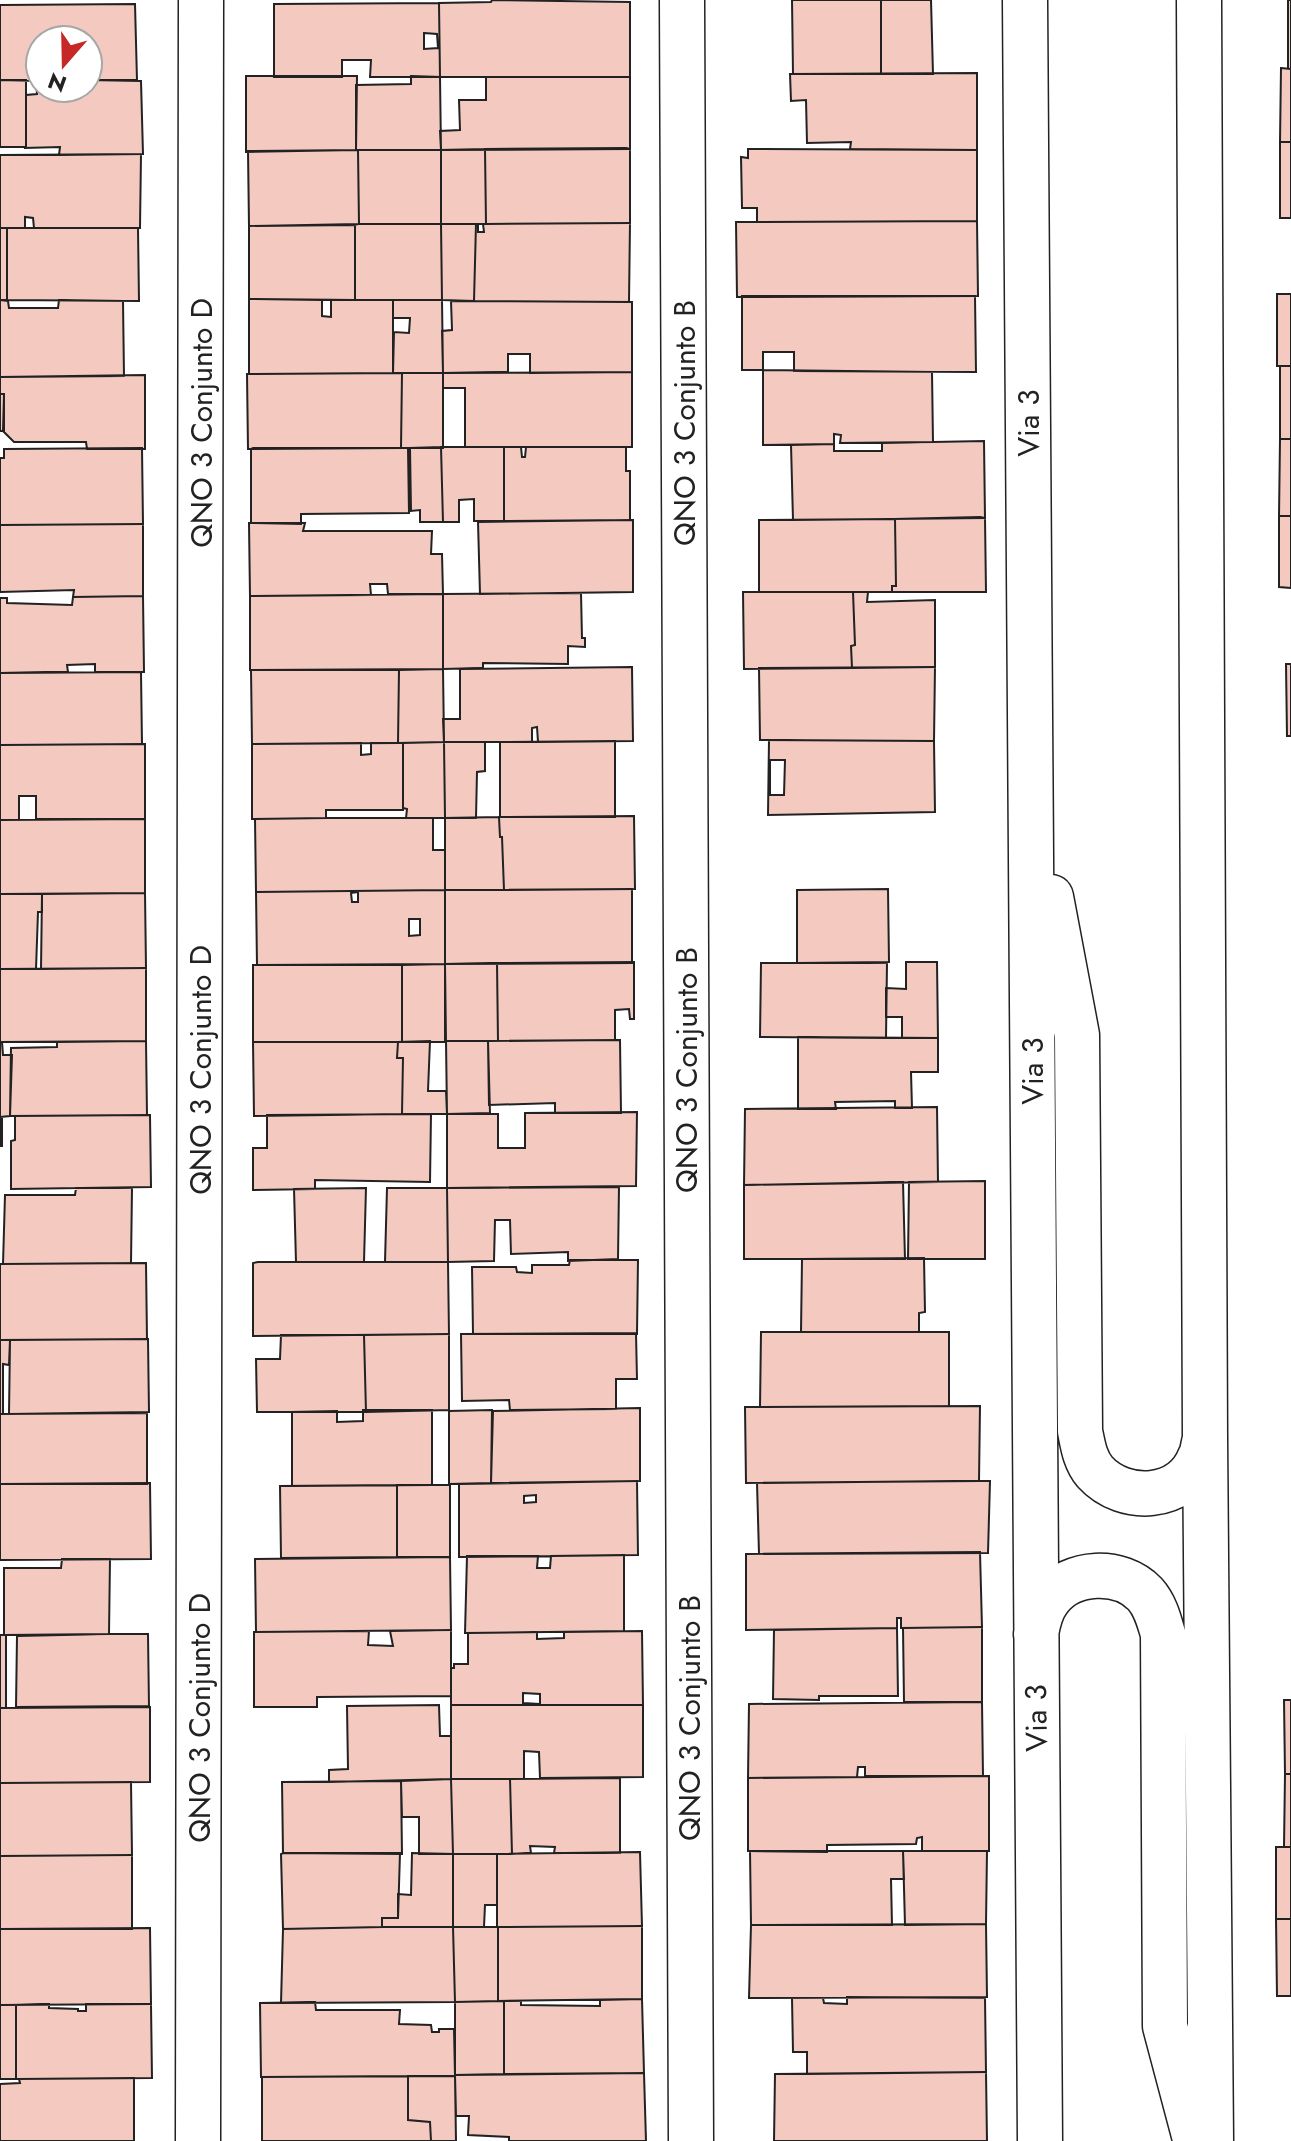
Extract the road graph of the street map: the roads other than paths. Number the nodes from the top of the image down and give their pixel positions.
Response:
1 (201, 0) edge
2 (682, 0) edge
3 (1025, 0) edge
4 (1199, 0) edge
5 (1030, 780) junction
6 (1205, 1437) junction
7 (1035, 1637) junction
8 (198, 2141) edge
9 (691, 2141) edge
10 (1040, 2141) edge
11 (1196, 2141) edge
12 (1211, 2141) edge

1 - 8 main road, QNO 3 Conjunto D
2 - 9 main road, QNO 3 Conjunto B
3 - 5 main road, Via 3
4 - 6 main road
5 - 6 main road
5 - 7 main road, Via 3
6 - 12 main road
7 - 10 main road, Via 3
7 - 11 main road

